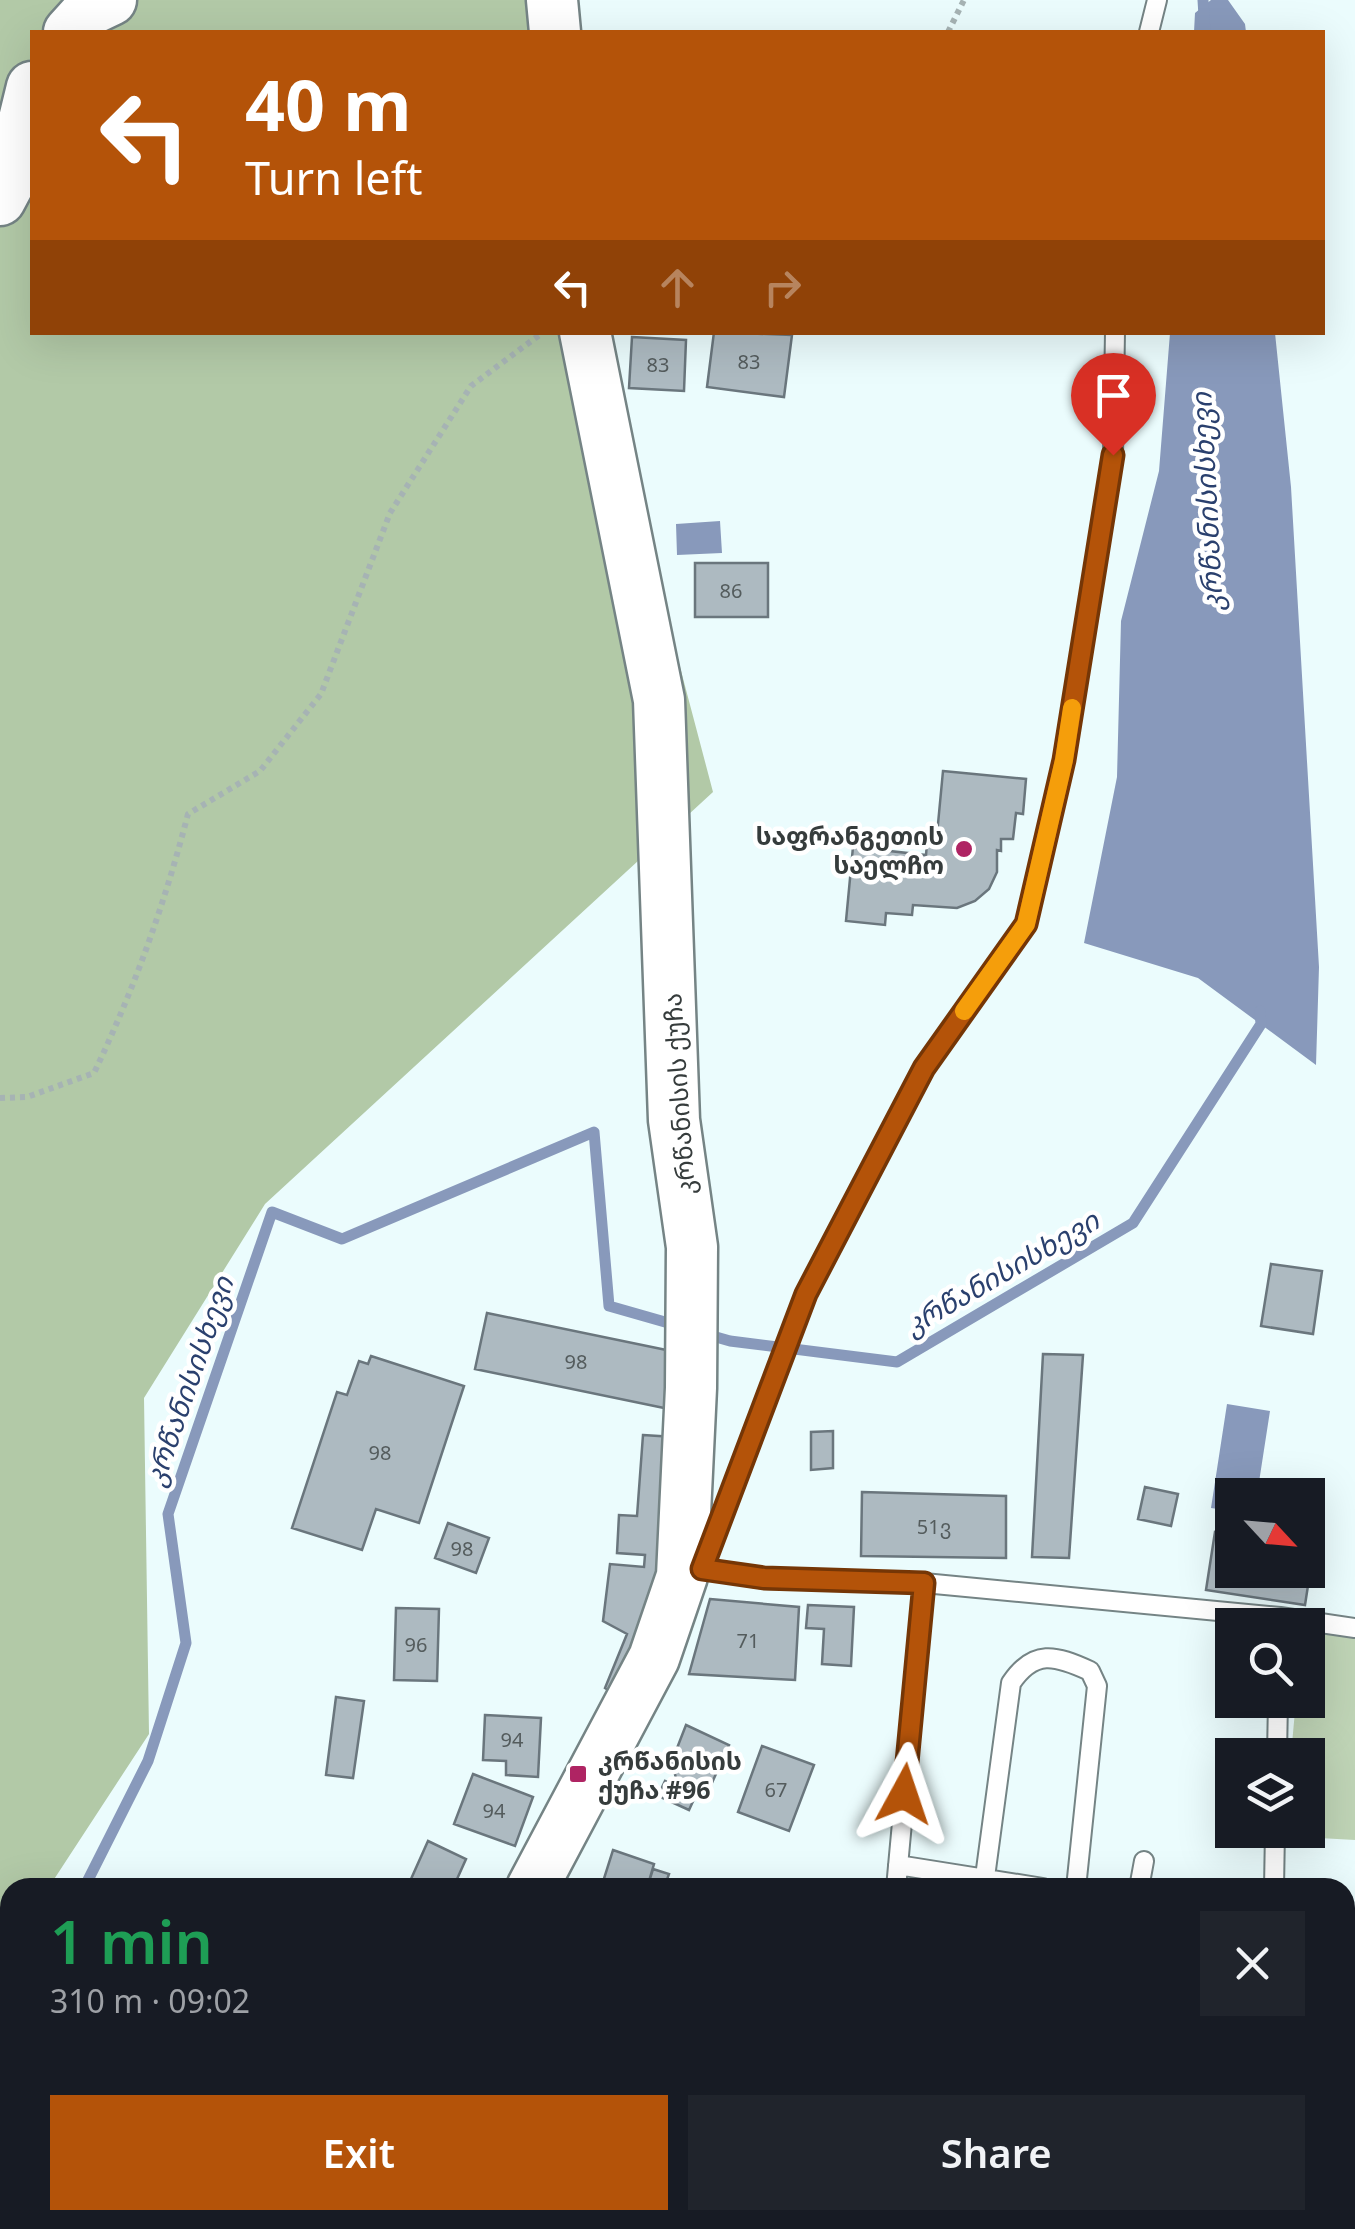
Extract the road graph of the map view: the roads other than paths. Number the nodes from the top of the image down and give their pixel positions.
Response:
1 (111, 0) edge
2 (552, 0) edge
3 (1157, 0) edge
4 (71, 30) edge
5 (554, 30) edge
6 (1149, 30) edge
7 (30, 96) edge
8 (0, 200) edge
9 (586, 335) edge
10 (1115, 335) edge
11 (924, 1583) junction
12 (1215, 1614) edge
13 (1325, 1625) edge
14 (1355, 1628) edge
15 (1275, 1848) edge
16 (1144, 1861) dead end
17 (898, 1865) junction
18 (985, 1877) junction
19 (537, 1878) edge
20 (897, 1878) edge
21 (990, 1878) edge
22 (1077, 1878) edge
23 (1141, 1878) edge
24 (1274, 1878) edge

1 - 4 street
2 - 5 street
3 - 6 lane
7 - 8 street
9 - 19 street, კრწანისის ქუჩა
10 - 11 lane
11 - 12 lane
11 - 17 lane
13 - 14 lane
15 - 24 lane
16 - 23 lane
17 - 18 lane
17 - 20 lane
18 - 21 lane
18 - 22 lane

